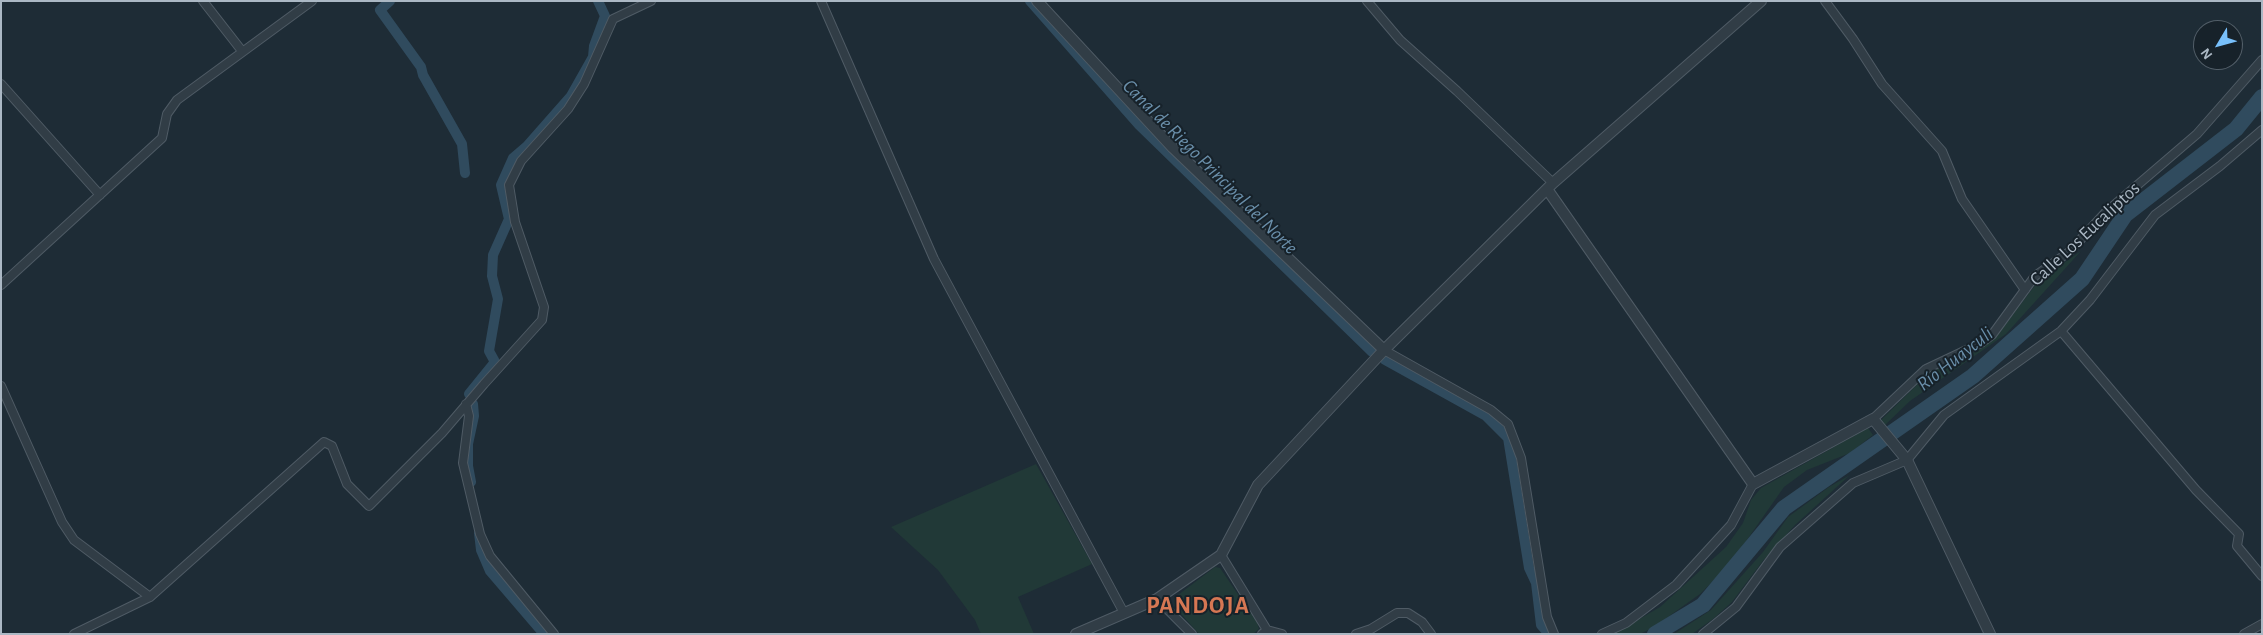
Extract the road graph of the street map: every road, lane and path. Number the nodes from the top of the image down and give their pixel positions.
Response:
1 (204, 1) edge
2 (312, 1) edge
3 (651, 1) edge
4 (821, 1) edge
5 (1037, 1) edge
6 (1367, 1) edge
7 (1761, 1) edge
8 (1825, 1) edge
9 (242, 51) junction
10 (2262, 60) edge
11 (1, 84) edge
12 (2262, 130) edge
13 (1550, 186) junction
14 (100, 195) junction
15 (1, 285) edge
16 (2025, 290) junction
17 (2061, 331) junction
18 (1384, 350) junction
19 (1, 386) edge
20 (466, 404) junction
21 (1876, 422) junction
22 (1903, 456) junction
23 (1753, 484) junction
24 (1221, 555) junction
25 (2262, 576) edge
26 (150, 597) junction
27 (1157, 599) junction
28 (1124, 613) junction
29 (2262, 624) edge
30 (1264, 632) edge
31 (74, 634) edge
32 (554, 634) edge
33 (1076, 634) edge
34 (1192, 634) edge
35 (1282, 634) edge
36 (1356, 634) edge
37 (1432, 634) edge
38 (1554, 634) edge
39 (1602, 634) edge
40 (1703, 634) edge
41 (1990, 634) edge
42 (2244, 634) edge

1 - 9 street
2 - 9 street
3 - 20 street
4 - 28 street
5 - 18 street
6 - 13 street
7 - 13 street
8 - 16 street
9 - 14 street
10 - 16 street, Calle Los Eucaliptos
11 - 14 street
12 - 17 street
13 - 18 street
13 - 23 street
14 - 15 street
16 - 21 street, Calle Los Eucaliptos
17 - 22 street
17 - 25 street
18 - 24 street
18 - 38 street
19 - 26 street
20 - 26 street
20 - 32 street
21 - 22 street
21 - 23 street, Calle Los Eucaliptos
22 - 40 street
22 - 41 street
23 - 39 street
24 - 27 street
24 - 30 street
26 - 31 street
27 - 28 street
27 - 34 street
28 - 33 street
29 - 42 street
30 - 35 street
36 - 37 street

